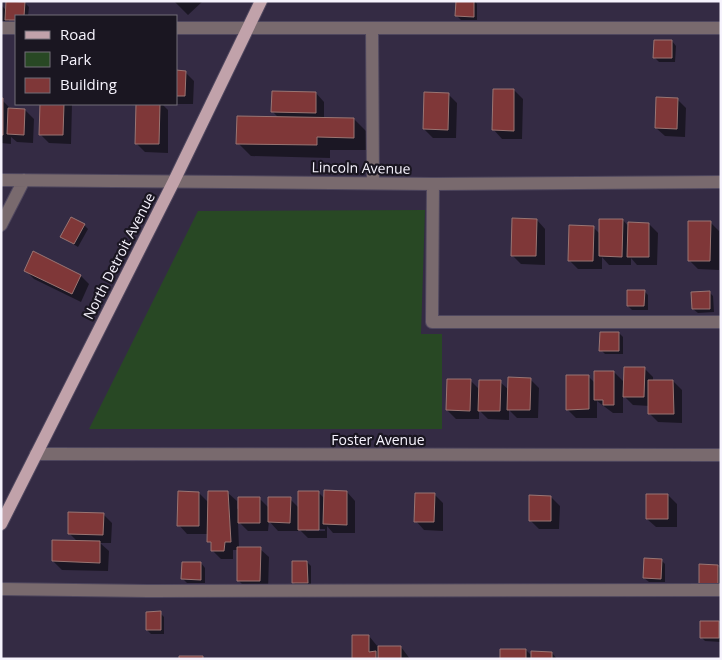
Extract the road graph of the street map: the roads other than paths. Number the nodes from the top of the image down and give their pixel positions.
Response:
1 (262, 1) edge
2 (1, 28) edge
3 (15, 28) edge
4 (178, 28) edge
5 (248, 28) junction
6 (372, 28) junction
7 (721, 28) edge
8 (1, 180) edge
9 (24, 180) junction
10 (174, 181) junction
11 (721, 182) edge
12 (373, 183) junction
13 (433, 184) junction
14 (1, 225) edge
15 (721, 322) edge
16 (36, 454) junction
17 (721, 455) edge
18 (1, 524) edge
19 (1, 588) edge
20 (721, 590) edge

1 - 5 main road, North Detroit Avenue
2 - 3 street
4 - 5 street
5 - 6 street
5 - 10 main road, North Detroit Avenue
6 - 7 street
6 - 12 street
8 - 9 street, Lincoln Avenue
9 - 10 street, Lincoln Avenue
9 - 14 street
10 - 12 street, Lincoln Avenue
10 - 16 main road, North Detroit Avenue
11 - 13 street, Lincoln Avenue
12 - 13 street, Lincoln Avenue
13 - 15 street
16 - 17 street, Foster Avenue
16 - 18 main road, North Detroit Avenue
19 - 20 street

